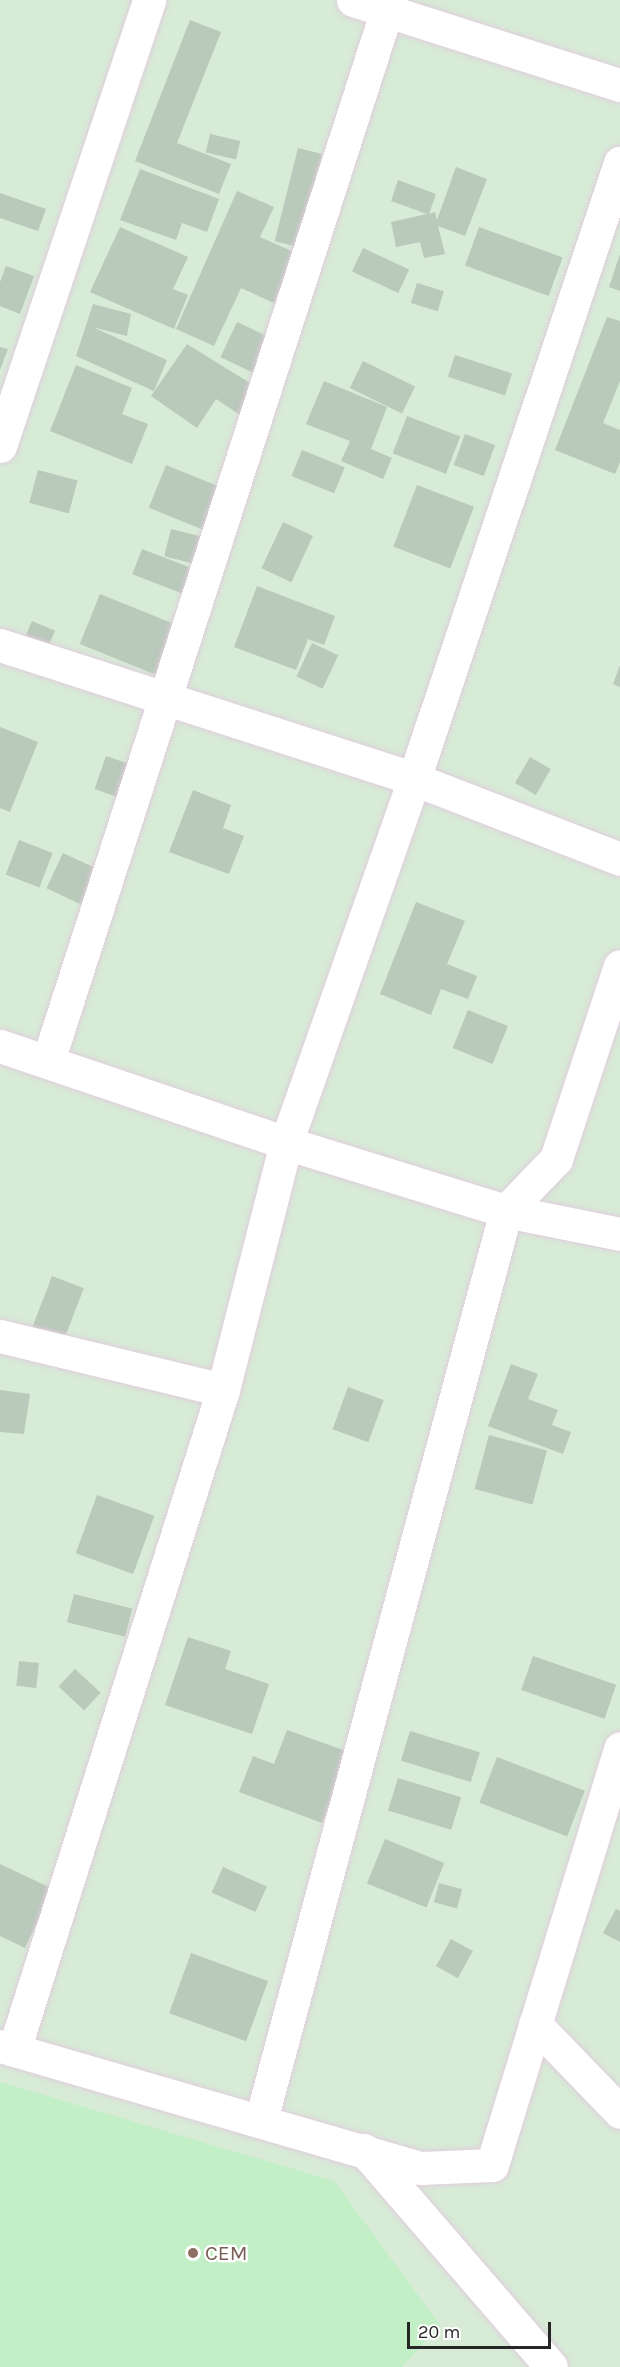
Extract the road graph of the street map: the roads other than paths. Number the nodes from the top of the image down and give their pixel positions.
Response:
1 (149, 0) edge
2 (353, 0) edge
3 (388, 5) edge
4 (620, 85) edge
5 (620, 163) edge
6 (0, 446) edge
7 (0, 645) edge
8 (165, 698) junction
9 (414, 779) junction
10 (620, 859) edge
11 (620, 966) edge
12 (0, 1047) edge
13 (48, 1061) junction
14 (286, 1143) junction
15 (506, 1210) junction
16 (620, 1234) edge
17 (0, 1336) edge
18 (223, 1390) junction
19 (620, 1748) edge
20 (535, 2024) junction
21 (7, 2048) edge
22 (620, 2112) edge
23 (261, 2120) junction
24 (364, 2150) junction
25 (550, 2367) edge

1 - 6 street
2 - 3 street
3 - 4 street
3 - 8 street
5 - 9 street
7 - 8 street
8 - 9 street
8 - 13 street
9 - 10 street
9 - 14 street
11 - 15 street
12 - 13 street
13 - 14 street
14 - 15 street
14 - 18 street
15 - 16 street
15 - 23 street
17 - 18 street
18 - 21 street
19 - 20 street
20 - 22 street
20 - 24 street
21 - 23 street
23 - 24 street
24 - 25 street

